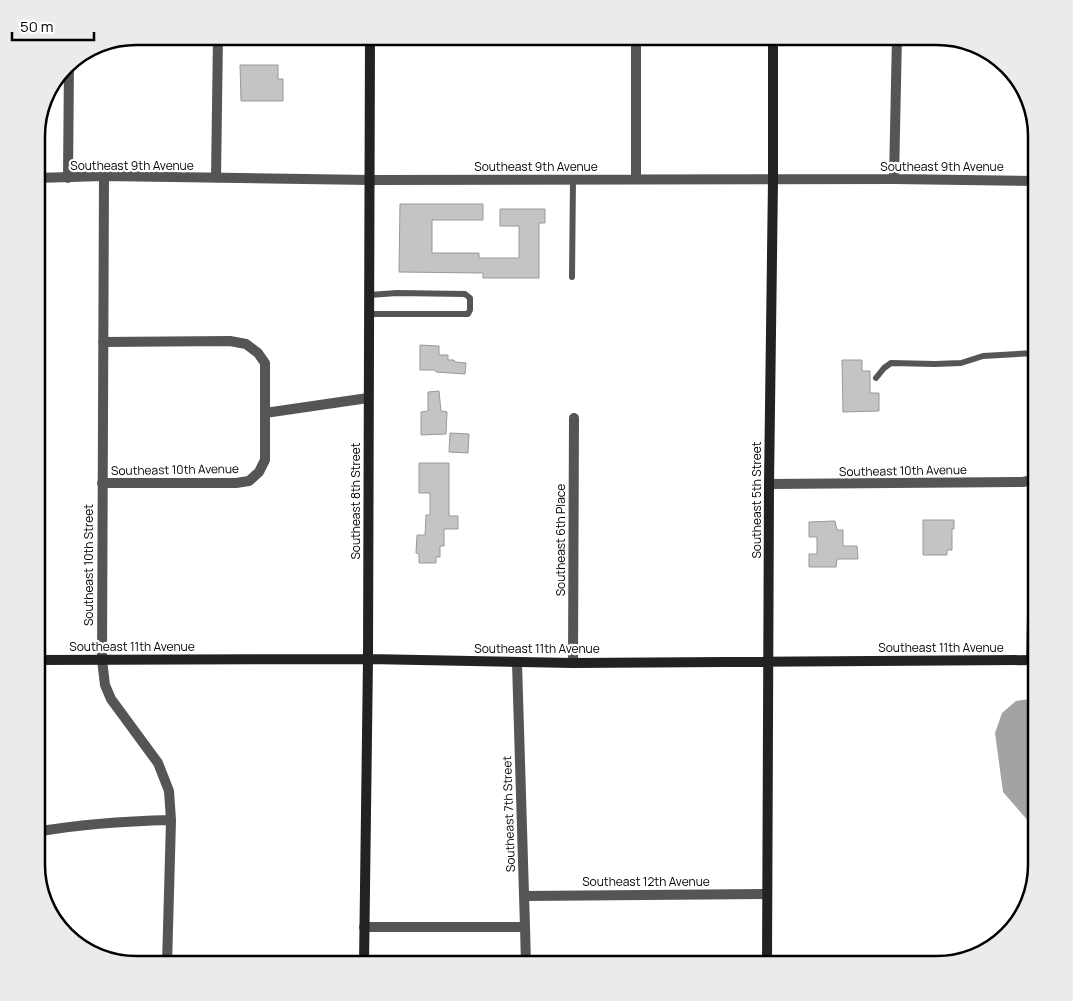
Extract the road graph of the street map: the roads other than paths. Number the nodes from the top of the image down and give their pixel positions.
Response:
1 (218, 45) edge
2 (370, 45) edge
3 (636, 45) edge
4 (773, 45) edge
5 (896, 45) edge
6 (69, 75) edge
7 (104, 176) junction
8 (45, 178) edge
9 (68, 178) junction
10 (216, 178) junction
11 (636, 179) junction
12 (370, 180) junction
13 (573, 180) junction
14 (773, 180) junction
15 (894, 180) junction
16 (1028, 181) edge
17 (572, 277) dead end
18 (369, 295) junction
19 (369, 314) junction
20 (103, 342) junction
21 (1028, 353) edge
22 (876, 378) dead end
23 (368, 398) junction
24 (265, 413) junction
25 (574, 418) dead end
26 (1028, 481) edge
27 (102, 483) junction
28 (770, 484) junction
29 (45, 660) edge
30 (102, 660) junction
31 (368, 660) junction
32 (1028, 660) edge
33 (517, 662) junction
34 (573, 662) junction
35 (769, 662) junction
36 (171, 820) junction
37 (45, 830) edge
38 (767, 894) junction
39 (524, 896) junction
40 (364, 927) junction
41 (526, 927) junction
42 (167, 956) edge
43 (364, 956) edge
44 (526, 956) edge
45 (767, 956) edge

1 - 10 street
2 - 12 street, Southeast 8th Street
3 - 11 street
4 - 14 street, Southeast 5th Street
5 - 15 street
6 - 9 street
7 - 9 street, Southeast 9th Avenue
7 - 10 street, Southeast 9th Avenue
7 - 20 street, Southeast 10th Street
8 - 9 street, Southeast 9th Avenue
10 - 12 street, Southeast 9th Avenue
11 - 13 street, Southeast 9th Avenue
11 - 14 street, Southeast 9th Avenue
12 - 13 street, Southeast 9th Avenue
12 - 18 street, Southeast 8th Street
13 - 17 lane
14 - 15 street, Southeast 9th Avenue
14 - 28 street, Southeast 5th Street
15 - 16 street, Southeast 9th Avenue
18 - 19 street, Southeast 8th Street
18 - 19 lane
19 - 23 street, Southeast 8th Street
20 - 24 street
20 - 27 street, Southeast 10th Street
21 - 22 lane
23 - 24 street
23 - 31 street, Southeast 8th Street
24 - 27 street, Southeast 10th Avenue
25 - 34 street, Southeast 6th Place
26 - 28 street, Southeast 10th Avenue
27 - 30 street, Southeast 10th Street
28 - 35 street, Southeast 5th Street
29 - 30 street, Southeast 11th Avenue
30 - 31 street, Southeast 11th Avenue
30 - 36 street, Southeast 10th Street
31 - 33 street, Southeast 11th Avenue
31 - 40 street, Southeast 8th Street
32 - 35 street, Southeast 11th Avenue
33 - 34 street, Southeast 11th Avenue
33 - 39 street, Southeast 7th Street
34 - 35 street, Southeast 11th Avenue
35 - 38 street, Southeast 5th Street
36 - 37 street
36 - 42 street, Southeast 10th Street
38 - 39 street, Southeast 12th Avenue
38 - 45 street, Southeast 5th Street
39 - 41 street, Southeast 7th Street
40 - 41 street
40 - 43 street, Southeast 8th Street
41 - 44 street, Southeast 7th Street

